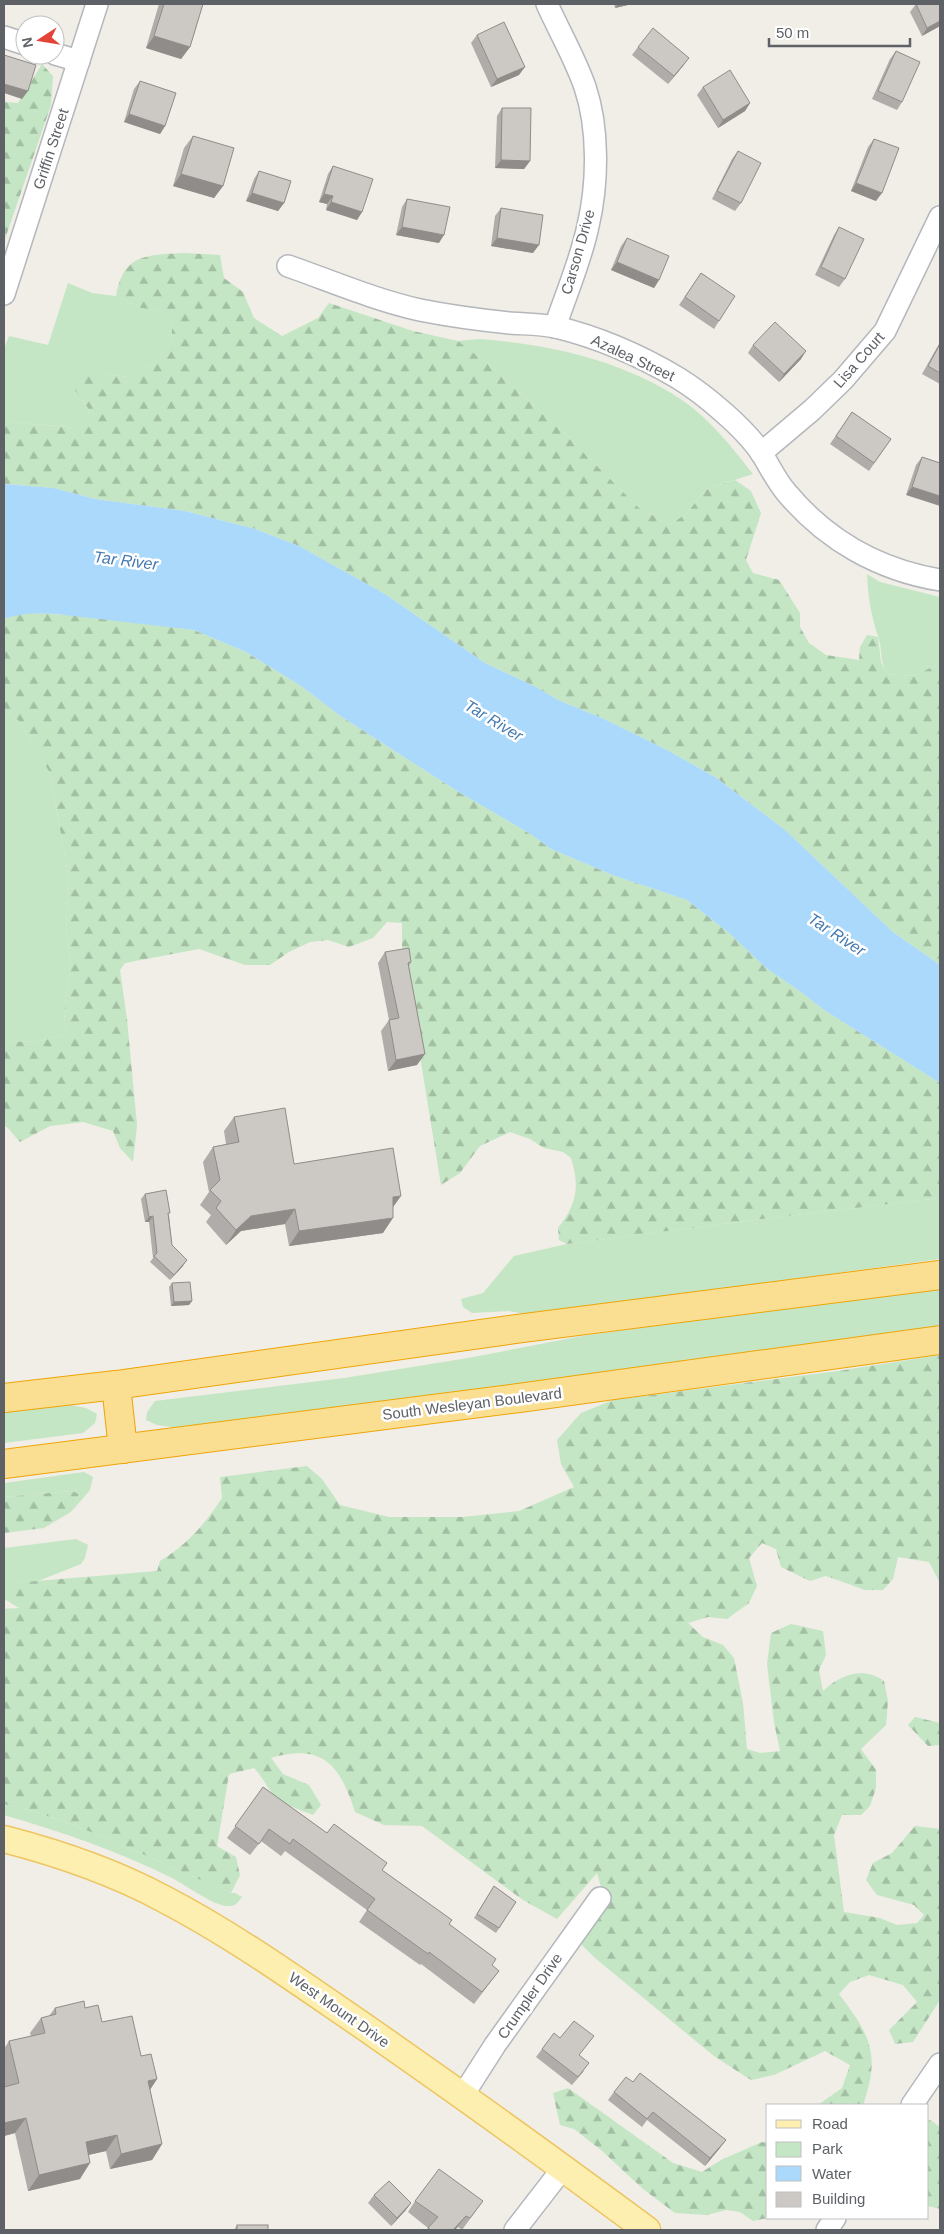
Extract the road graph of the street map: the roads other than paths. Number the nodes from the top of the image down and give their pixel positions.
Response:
1 (97, 4) edge
2 (547, 4) edge
3 (65, 57) edge
4 (79, 61) junction
5 (940, 218) edge
6 (288, 266) dead end
7 (4, 294) edge
8 (555, 327) junction
9 (761, 453) junction
10 (940, 580) edge
11 (940, 1275) edge
12 (940, 1340) edge
13 (116, 1385) junction
14 (4, 1398) edge
15 (123, 1449) junction
16 (4, 1464) edge
17 (4, 1839) edge
18 (600, 1898) dead end
19 (940, 2064) edge
20 (463, 2096) junction
21 (913, 2104) edge
22 (563, 2168) junction
23 (834, 2219) edge
24 (515, 2230) edge
25 (647, 2230) edge
26 (827, 2230) edge

1 - 4 street, Griffin Street
2 - 8 street, Carson Drive
3 - 4 street
4 - 7 street, Griffin Street
5 - 9 street, Lisa Court
6 - 8 street, Azalea Street
8 - 9 street, Azalea Street
9 - 10 street, Azalea Street
11 - 13 highway
12 - 15 highway, South Wesleyan Boulevard
13 - 14 highway
13 - 15 highway
15 - 16 highway, South Wesleyan Boulevard
17 - 20 main road, West Mount Drive
18 - 20 street, Crumpler Drive
19 - 21 street
20 - 22 main road, West Mount Drive
22 - 24 street
22 - 25 main road, West Mount Drive
23 - 26 street

